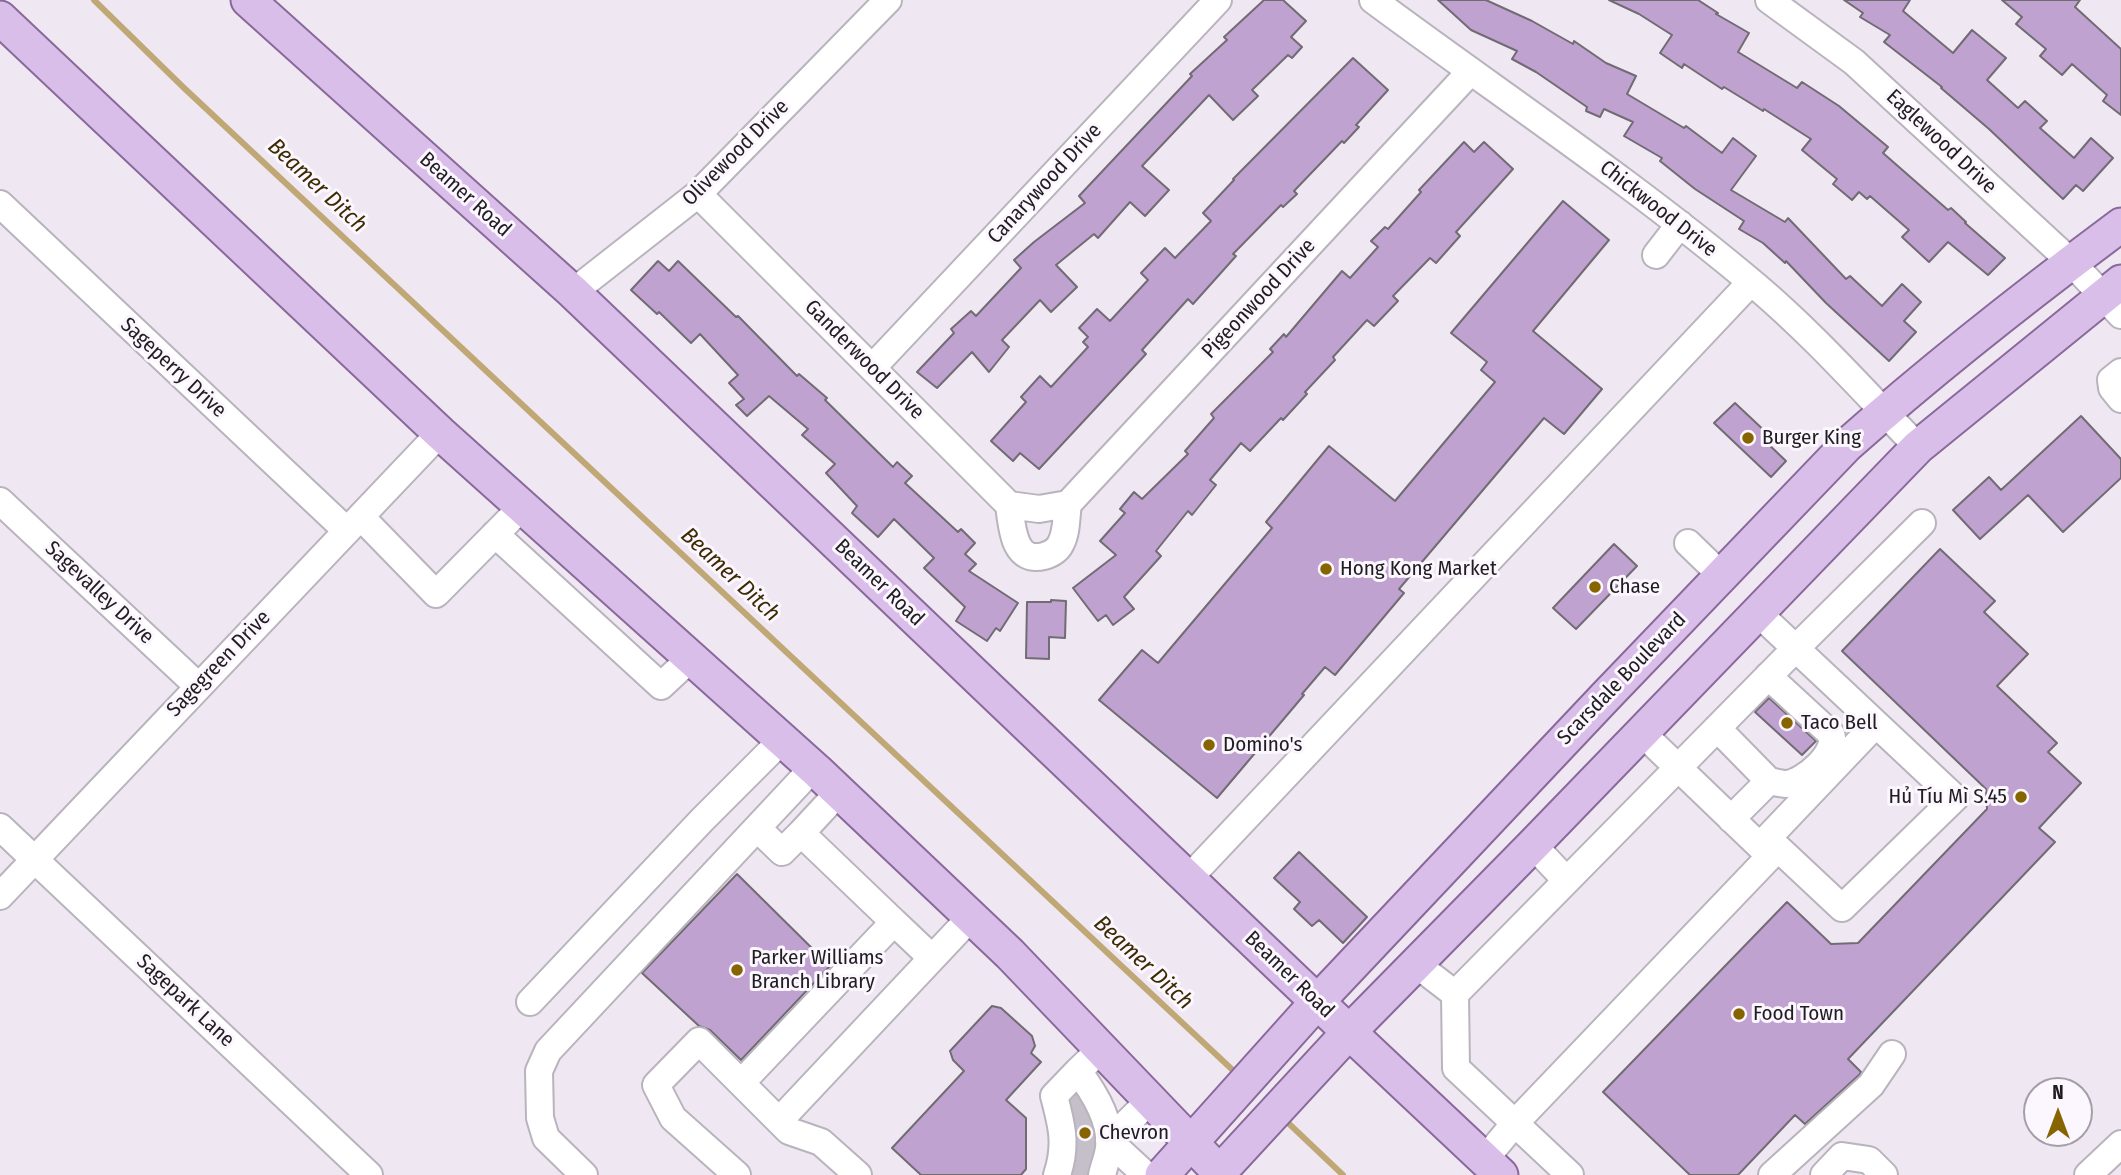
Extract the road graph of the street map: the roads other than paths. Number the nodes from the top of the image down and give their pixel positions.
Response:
1 (248, 0) edge
2 (888, 0) edge
3 (1218, 0) edge
4 (1373, 0) edge
5 (1769, 0) edge
6 (0, 18) edge
7 (1470, 72) junction
8 (698, 194) junction
9 (0, 204) edge
10 (1680, 224) junction
11 (2121, 225) edge
12 (1656, 255) dead end
13 (2071, 262) junction
14 (1751, 282) junction
15 (573, 292) junction
16 (2115, 298) edge
17 (872, 368) junction
18 (2121, 373) edge
19 (2121, 399) edge
20 (1884, 412) junction
21 (440, 433) junction
22 (1918, 447) junction
23 (0, 501) edge
24 (1068, 504) junction
25 (1009, 505) junction
26 (522, 507) junction
27 (1922, 523) dead end
28 (354, 524) junction
29 (495, 534) junction
30 (1688, 543) dead end
31 (1721, 575) junction
32 (1758, 613) junction
33 (1796, 648) junction
34 (691, 658) junction
35 (1768, 676) junction
36 (198, 686) junction
37 (1876, 724) junction
38 (1717, 728) junction
39 (1642, 733) junction
40 (782, 740) junction
41 (813, 768) junction
42 (1677, 768) junction
43 (1769, 781) junction
44 (839, 792) junction
45 (1731, 819) junction
46 (0, 827) edge
47 (757, 828) junction
48 (801, 833) junction
49 (1533, 845) junction
50 (1765, 851) junction
51 (35, 860) junction
52 (1188, 879) junction
53 (1566, 880) junction
54 (0, 896) edge
55 (971, 917) junction
56 (894, 922) junction
57 (932, 958) junction
58 (1416, 964) junction
59 (1455, 994) junction
60 (530, 1002) dead end
61 (1310, 1010) junction
62 (1341, 1041) junction
63 (1102, 1048) junction
64 (1892, 1054) dead end
65 (741, 1083) junction
66 (1151, 1099) junction
67 (779, 1121) junction
68 (1515, 1123) junction
69 (1081, 1130) edge
70 (1202, 1133) junction
71 (2121, 1144) edge
72 (1493, 1167) edge
73 (1877, 1168) edge
74 (1223, 1170) edge
75 (369, 1175) edge
76 (584, 1175) edge
77 (737, 1175) edge
78 (858, 1175) edge
79 (1102, 1175) edge
80 (1146, 1175) edge
81 (1162, 1175) edge
82 (1570, 1175) edge
83 (1772, 1175) edge
84 (1824, 1175) edge
85 (2088, 1175) edge

1 - 15 main road, Beamer Road
2 - 8 street, Olivewood Drive
3 - 17 street, Canarywood Drive
4 - 7 street, Chickwood Drive
5 - 13 street, Eaglewood Drive
6 - 21 main road
7 - 10 street, Chickwood Drive
7 - 24 street, Pigeonwood Drive
8 - 15 street, Olivewood Drive
8 - 17 street, Ganderwood Drive
9 - 28 street, Sageperry Drive
10 - 12 street
10 - 14 street, Chickwood Drive
11 - 13 main road, Scarsdale Boulevard
13 - 16 street, Eaglewood Drive
13 - 20 main road, Scarsdale Boulevard
14 - 20 street, Chickwood Drive
14 - 52 street
15 - 52 main road, Beamer Road
16 - 22 main road
17 - 25 street, Ganderwood Drive
18 - 19 street
20 - 22 street, Chickwood Drive
20 - 31 main road, Scarsdale Boulevard
21 - 26 main road
21 - 28 street, Sagegreen Drive
22 - 32 main road
23 - 36 street, Sagevalley Drive
24 - 25 street
24 - 25 street
26 - 29 street
26 - 34 main road
27 - 33 street
28 - 29 street, Sageperry Drive
28 - 36 street, Sagegreen Drive
29 - 34 street
30 - 31 street
31 - 32 main road
31 - 61 main road, Scarsdale Boulevard
32 - 33 street
32 - 39 main road
33 - 35 street
33 - 37 street
34 - 40 main road
35 - 38 street
35 - 43 street
36 - 51 street, Sagegreen Drive
37 - 50 street
37 - 50 street
38 - 42 street
38 - 43 street
39 - 42 street
39 - 49 main road
40 - 41 main road
40 - 60 street
41 - 44 main road
41 - 47 street
42 - 45 street
42 - 53 street
43 - 45 street
44 - 48 street
44 - 55 main road
45 - 50 street
46 - 51 street, Sagepark Lane
47 - 48 street
47 - 76 street
48 - 56 street
49 - 53 street
49 - 58 main road
50 - 68 street
51 - 54 street, Sagegreen Drive
51 - 75 street, Sagepark Lane
52 - 61 main road, Beamer Road
53 - 59 street
55 - 57 street
55 - 63 main road
56 - 57 street
56 - 65 street
57 - 67 street
58 - 59 street
58 - 62 main road
59 - 68 street
61 - 62 main road, Beamer Road
61 - 70 main road, Scarsdale Boulevard
62 - 72 main road, Beamer Road
62 - 74 main road
63 - 66 main road
63 - 69 street
64 - 83 street
65 - 67 street
65 - 77 street
66 - 69 street
66 - 70 main road
67 - 78 street
68 - 72 street
68 - 82 street
69 - 79 street
69 - 80 street
70 - 74 main road
70 - 81 main road, Scarsdale Boulevard
71 - 85 street
73 - 84 street

